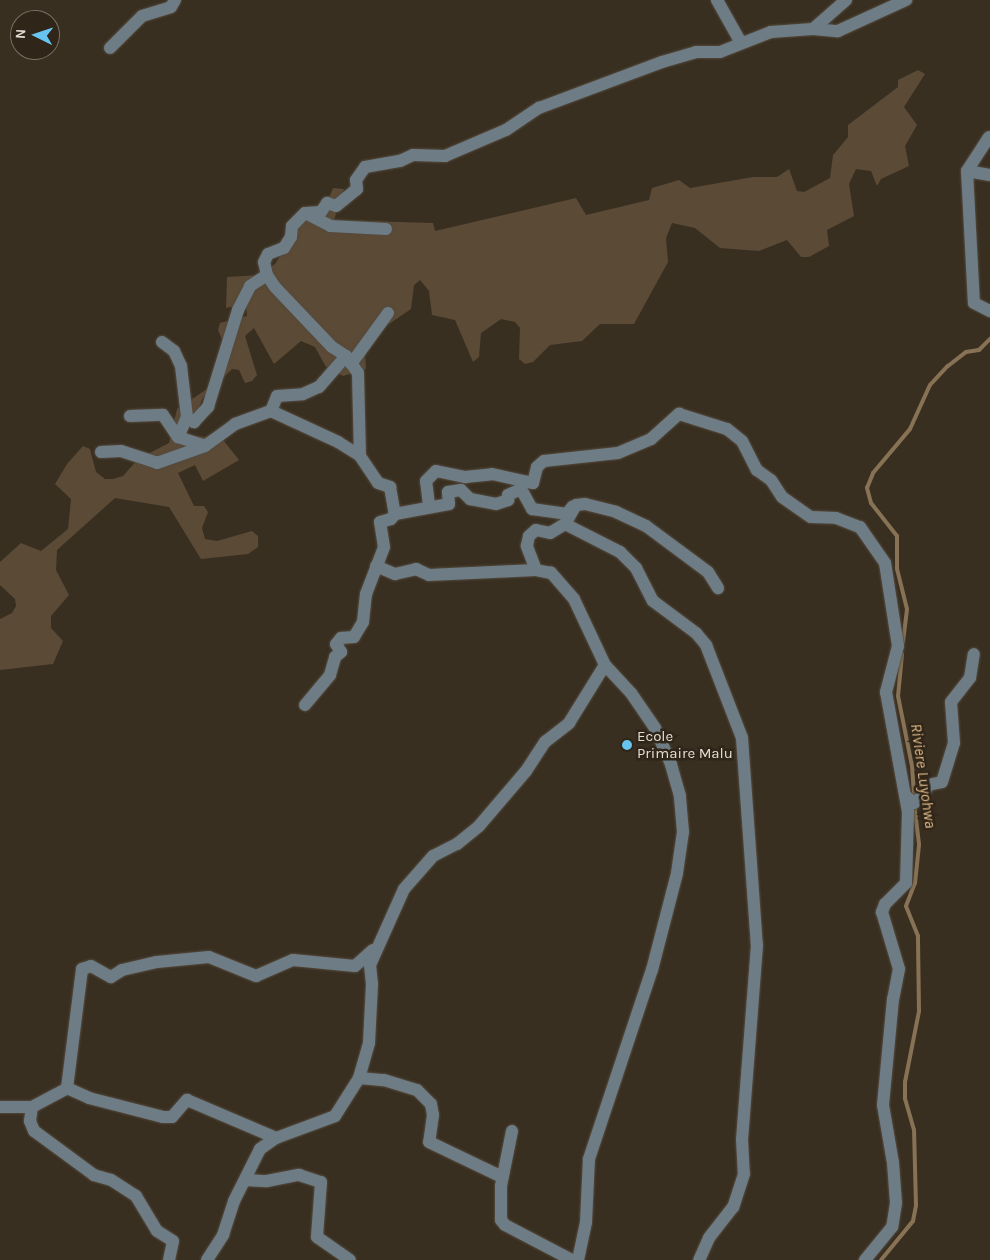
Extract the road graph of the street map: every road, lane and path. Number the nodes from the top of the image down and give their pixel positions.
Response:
1 (175, 0) edge
2 (717, 0) edge
3 (846, 0) edge
4 (906, 0) edge
5 (813, 29) junction
6 (741, 43) junction
7 (110, 48) dead end
8 (989, 137) dead end
9 (967, 171) junction
10 (990, 175) edge
11 (304, 213) junction
12 (386, 229) dead end
13 (266, 275) junction
14 (990, 311) edge
15 (388, 313) dead end
16 (162, 342) dead end
17 (348, 360) junction
18 (270, 411) junction
19 (130, 416) dead end
20 (186, 416) junction
21 (178, 438) junction
22 (205, 446) junction
23 (102, 452) dead end
24 (360, 456) junction
25 (585, 504) junction
26 (428, 505) junction
27 (395, 514) junction
28 (565, 524) junction
29 (376, 566) junction
30 (536, 570) junction
31 (718, 588) dead end
32 (974, 654) dead end
33 (605, 666) junction
34 (305, 705) dead end
35 (906, 797) junction
36 (375, 948) junction
37 (359, 1078) junction
38 (67, 1088) junction
39 (0, 1106) edge
40 (32, 1107) junction
41 (512, 1131) dead end
42 (276, 1138) junction
43 (502, 1177) junction
44 (245, 1180) junction
45 (169, 1260) edge
46 (207, 1260) edge
47 (350, 1260) edge
48 (572, 1260) edge
49 (578, 1260) edge
50 (699, 1260) edge
51 (865, 1260) edge

1 - 7 street
2 - 6 street
3 - 5 street
4 - 5 street
5 - 6 street
6 - 11 street
8 - 9 street
9 - 10 street
9 - 14 street
11 - 12 street
11 - 13 street
13 - 17 street
13 - 20 street
15 - 17 street
16 - 20 street
17 - 18 street
17 - 24 street
18 - 22 street
18 - 24 street
19 - 21 street
20 - 21 street
21 - 22 street
22 - 23 street
24 - 27 street
25 - 26 street
25 - 28 street
25 - 31 street
26 - 27 street
26 - 35 street
27 - 29 street
28 - 30 street
28 - 50 street
29 - 30 street
29 - 34 street
30 - 33 street
32 - 35 street
33 - 36 street
33 - 49 street
35 - 51 street
36 - 37 street
36 - 38 street
37 - 42 street
37 - 43 street
38 - 40 street
38 - 42 street
39 - 40 street
40 - 45 street
41 - 43 street
42 - 44 street
43 - 48 street
44 - 46 street
44 - 47 street

